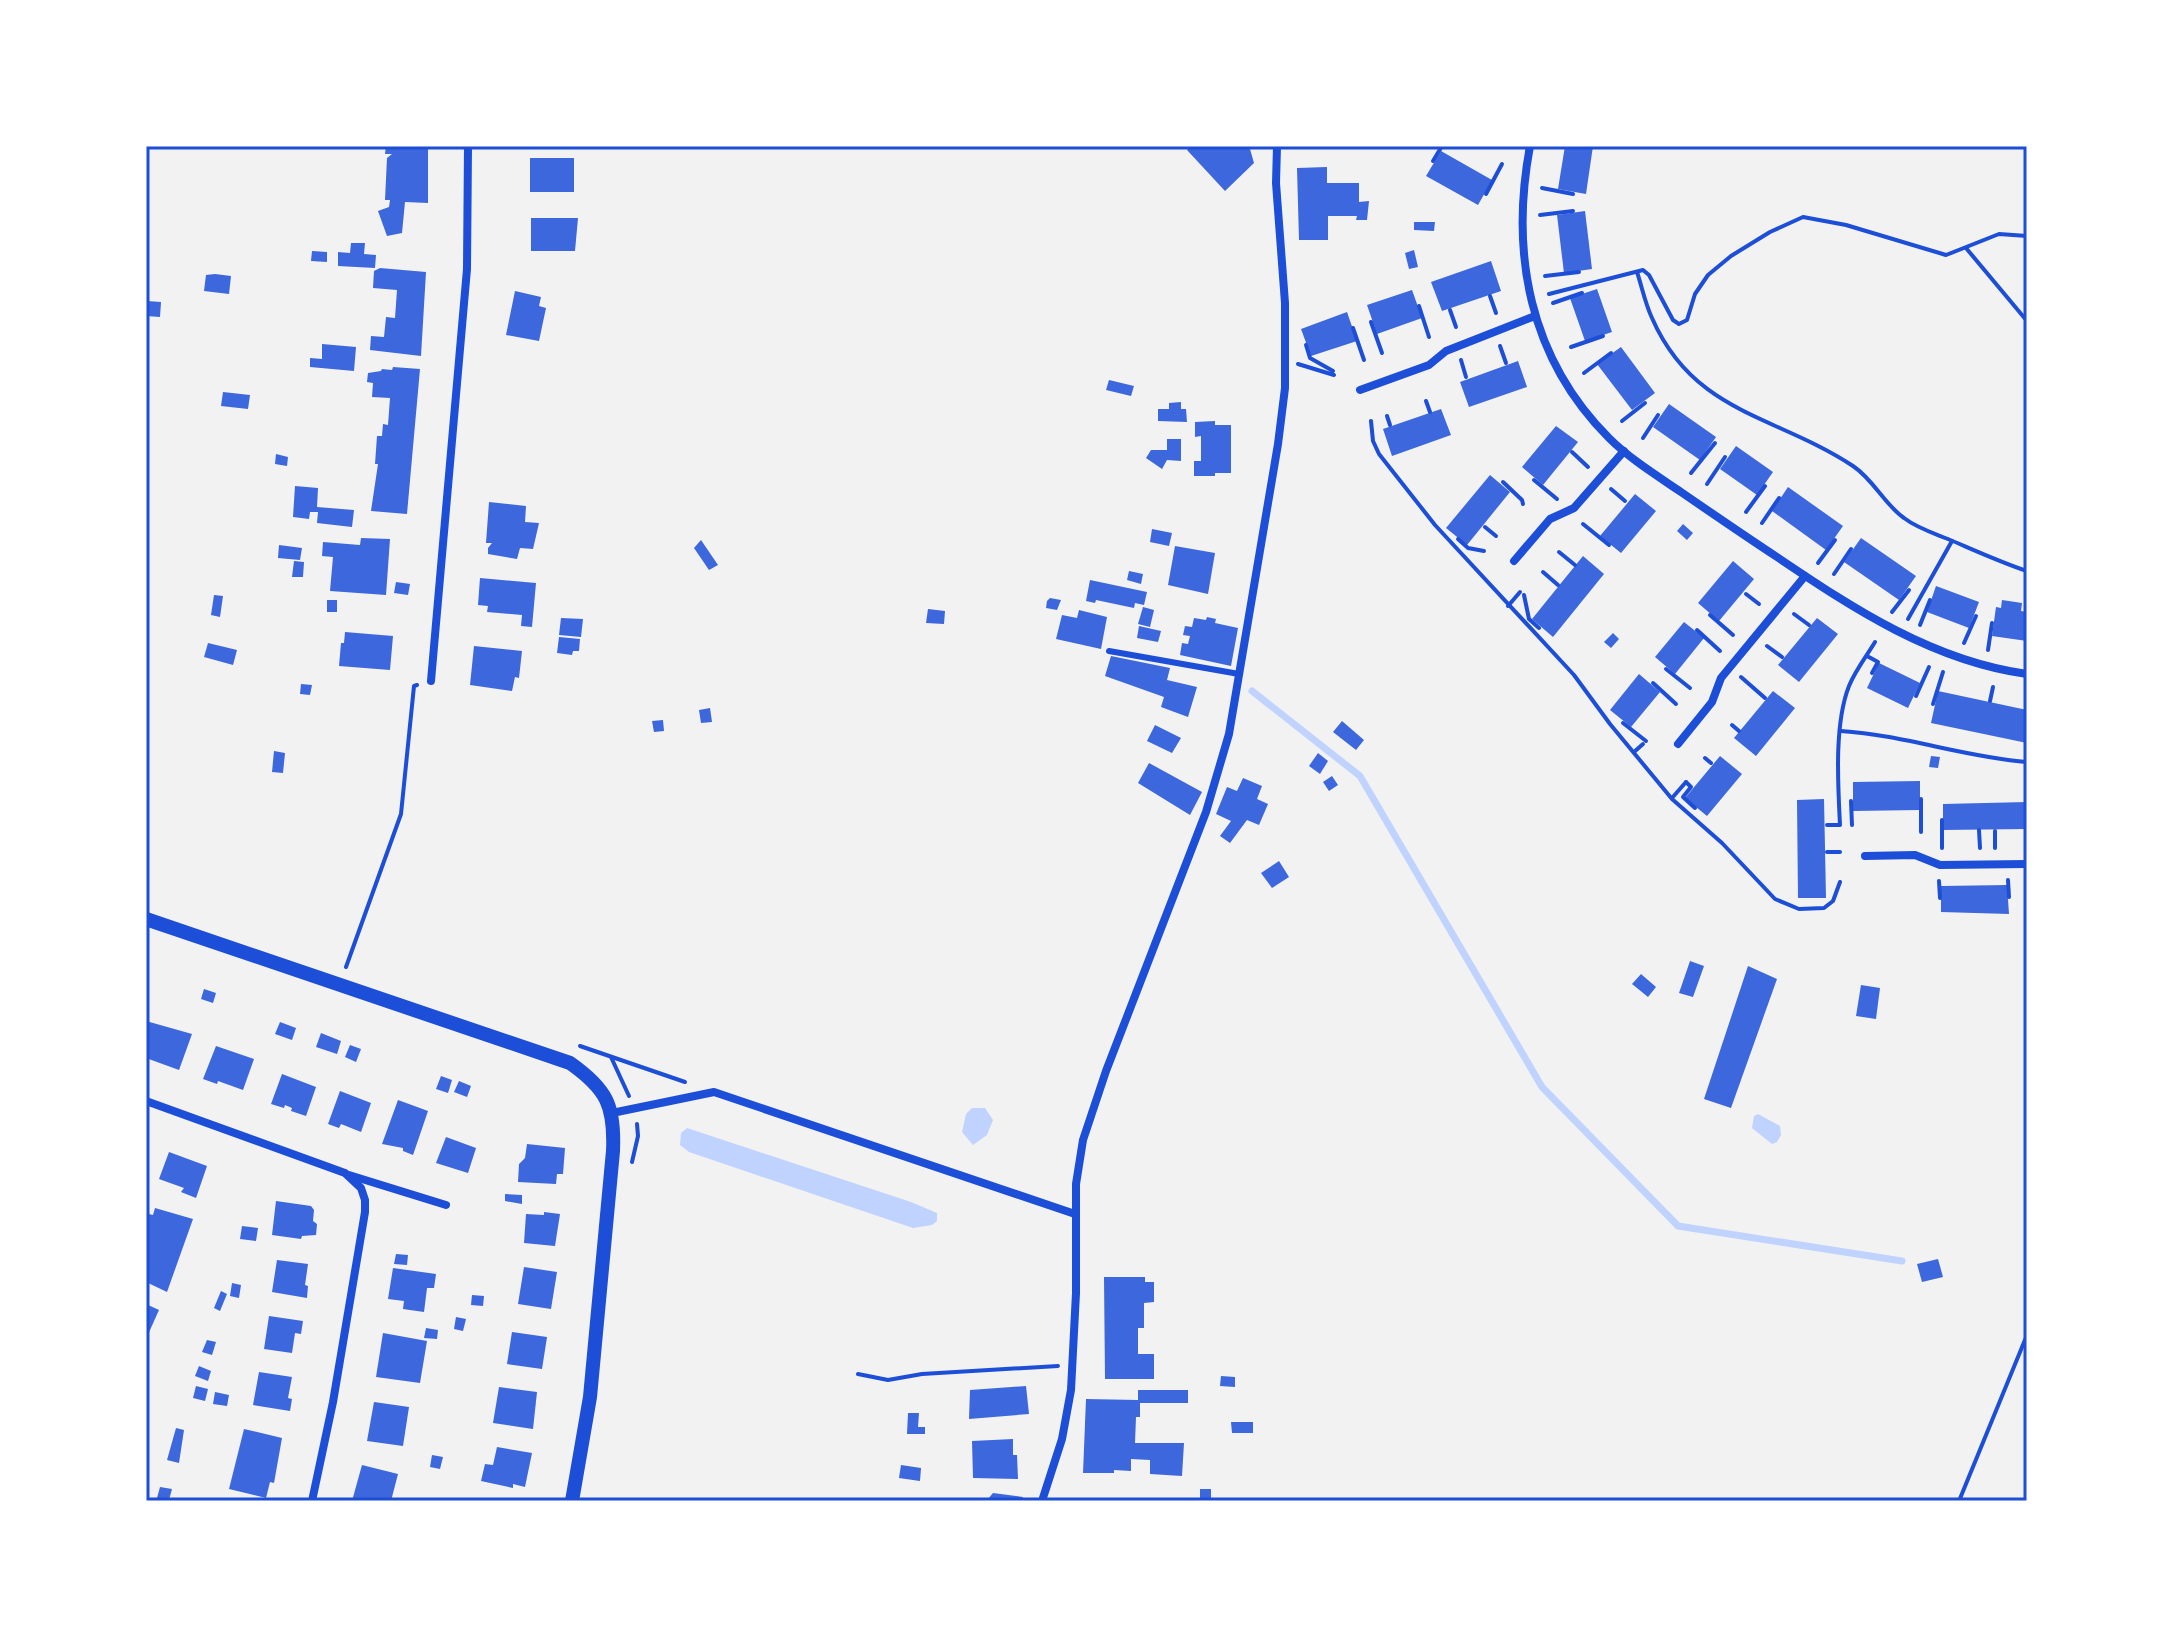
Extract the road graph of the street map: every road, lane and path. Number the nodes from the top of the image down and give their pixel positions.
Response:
1 (468, 146) edge
2 (1277, 146) edge
3 (1442, 146) edge
4 (1530, 146) edge
5 (1433, 161) dead end
6 (1502, 164) dead end
7 (1542, 188) dead end
8 (1486, 194) dead end
9 (1573, 194) dead end
10 (1573, 211) dead end
11 (1540, 215) dead end
12 (2027, 236) edge
13 (1966, 248) junction
14 (1637, 271) junction
15 (1579, 272) dead end
16 (1545, 276) dead end
17 (1582, 293) dead end
18 (1549, 294) dead end
19 (1490, 296) dead end
20 (1553, 303) dead end
21 (1419, 306) dead end
22 (1450, 310) dead end
23 (1496, 313) dead end
24 (1535, 316) junction
25 (2027, 321) edge
26 (1371, 322) dead end
27 (1456, 327) dead end
28 (1353, 328) dead end
29 (1603, 336) dead end
30 (1429, 337) dead end
31 (1306, 345) dead end
32 (1500, 346) dead end
33 (1571, 347) dead end
34 (1382, 353) dead end
35 (1611, 353) dead end
36 (1286, 360) junction
37 (1364, 360) dead end
38 (1461, 360) dead end
39 (1506, 363) dead end
40 (1584, 373) dead end
41 (1466, 377) dead end
42 (1360, 390) dead end
43 (1426, 401) dead end
44 (1645, 403) dead end
45 (1430, 412) dead end
46 (1658, 415) dead end
47 (1387, 416) dead end
48 (1371, 421) dead end
49 (1622, 421) dead end
50 (1390, 425) dead end
51 (1643, 438) dead end
52 (1715, 443) dead end
53 (1624, 451) junction
54 (1572, 452) dead end
55 (1725, 457) dead end
56 (1588, 467) dead end
57 (1691, 473) dead end
58 (1534, 480) dead end
59 (1503, 482) dead end
60 (1707, 484) dead end
61 (1765, 486) dead end
62 (1611, 489) dead end
63 (1779, 498) dead end
64 (1557, 499) dead end
65 (1625, 501) dead end
66 (1523, 504) dead end
67 (1746, 512) dead end
68 (1762, 523) dead end
69 (1583, 524) dead end
70 (1485, 527) dead end
71 (1496, 536) dead end
72 (1458, 539) dead end
73 (1835, 540) dead end
74 (1952, 541) junction
75 (1609, 545) dead end
76 (1851, 549) dead end
77 (1484, 551) dead end
78 (1559, 552) dead end
79 (1514, 561) dead end
80 (1818, 563) dead end
81 (1575, 565) dead end
82 (2027, 571) edge
83 (1543, 572) dead end
84 (1834, 574) dead end
85 (1805, 576) junction
86 (1558, 585) dead end
87 (1909, 590) dead end
88 (1746, 594) dead end
89 (1930, 600) dead end
90 (1759, 604) dead end
91 (1508, 606) junction
92 (1892, 612) dead end
93 (1794, 614) dead end
94 (1710, 615) dead end
95 (1976, 616) dead end
96 (1908, 620) dead end
97 (1992, 623) dead end
98 (1809, 625) dead end
99 (1920, 625) dead end
100 (1539, 628) dead end
101 (1697, 630) dead end
102 (1733, 635) dead end
103 (1875, 642) dead end
104 (1964, 643) dead end
105 (1767, 646) dead end
106 (1988, 650) dead end
107 (1109, 651) dead end
108 (1720, 651) dead end
109 (1867, 656) junction
110 (1782, 657) dead end
111 (1929, 667) dead end
112 (1666, 669) dead end
113 (1943, 672) dead end
114 (1872, 673) dead end
115 (1239, 674) junction
116 (2027, 674) edge
117 (1741, 677) dead end
118 (431, 681) dead end
119 (1653, 683) dead end
120 (414, 686) dead end
121 (1993, 687) dead end
122 (1690, 688) dead end
123 (1916, 696) dead end
124 (1765, 698) dead end
125 (1990, 701) dead end
126 (1676, 704) dead end
127 (1933, 704) dead end
128 (1623, 723) dead end
129 (1732, 725) dead end
130 (1739, 731) dead end
131 (1841, 731) junction
132 (1678, 744) dead end
133 (1634, 752) junction
134 (1705, 758) dead end
135 (2027, 762) edge
136 (1711, 763) dead end
137 (1672, 799) junction
138 (1921, 799) dead end
139 (1851, 801) dead end
140 (1695, 808) dead end
141 (1942, 820) dead end
142 (1827, 825) dead end
143 (1852, 825) dead end
144 (1979, 830) dead end
145 (1995, 831) dead end
146 (1921, 832) dead end
147 (1942, 848) dead end
148 (1980, 848) dead end
149 (1995, 848) dead end
150 (1827, 852) dead end
151 (1840, 852) dead end
152 (1865, 856) dead end
153 (2027, 864) edge
154 (2008, 880) dead end
155 (1939, 881) dead end
156 (1840, 882) dead end
157 (2009, 897) dead end
158 (1940, 898) dead end
159 (146, 919) edge
160 (346, 967) dead end
161 (146, 1101) edge
162 (612, 1113) junction
163 (345, 1173) junction
164 (446, 1205) dead end
165 (1075, 1214) junction
166 (2027, 1335) edge
167 (1074, 1365) junction
168 (858, 1374) dead end
169 (312, 1501) edge
170 (572, 1501) edge
171 (1042, 1501) edge
172 (1959, 1501) edge

1 - 118 street
2 - 36 street
3 - 5 path
4 - 24 street
6 - 8 path
7 - 9 path
10 - 11 path
12 - 13 path
13 - 14 path
13 - 25 path
14 - 18 path
14 - 74 path
15 - 16 path
17 - 20 path
19 - 23 path
21 - 30 path
22 - 27 path
24 - 42 street
24 - 53 street
26 - 34 path
28 - 37 path
29 - 33 path
31 - 36 path
32 - 39 path
35 - 40 path
36 - 115 street
38 - 41 path
43 - 45 path
44 - 49 path
46 - 51 path
47 - 50 path
48 - 91 path
52 - 57 path
53 - 79 street
53 - 85 street
54 - 56 path
55 - 60 path
58 - 64 path
59 - 66 path
61 - 67 path
62 - 65 path
63 - 68 path
69 - 75 path
70 - 71 path
72 - 77 path
73 - 80 path
74 - 82 path
74 - 96 path
76 - 84 path
78 - 81 path
83 - 86 path
85 - 116 street
85 - 132 street
87 - 92 path
88 - 90 path
89 - 99 path
91 - 100 path
91 - 133 path
93 - 98 path
94 - 102 path
95 - 104 path
97 - 106 path
101 - 108 path
103 - 109 path
105 - 110 path
107 - 115 lane
109 - 114 path
109 - 131 path
111 - 123 path
112 - 122 path
113 - 127 path
115 - 165 street
117 - 124 path
119 - 126 path
120 - 160 path
121 - 125 path
128 - 133 path
129 - 130 path
131 - 135 path
131 - 142 path
133 - 137 path
134 - 136 path
137 - 140 path
137 - 156 path
138 - 146 path
139 - 143 path
141 - 147 path
144 - 148 path
145 - 149 path
150 - 151 path
152 - 153 street
154 - 157 path
155 - 158 path
159 - 162 street
161 - 163 street
162 - 165 street
162 - 170 street
163 - 164 street
163 - 169 street
165 - 167 street
166 - 172 path
167 - 168 path
167 - 171 street

